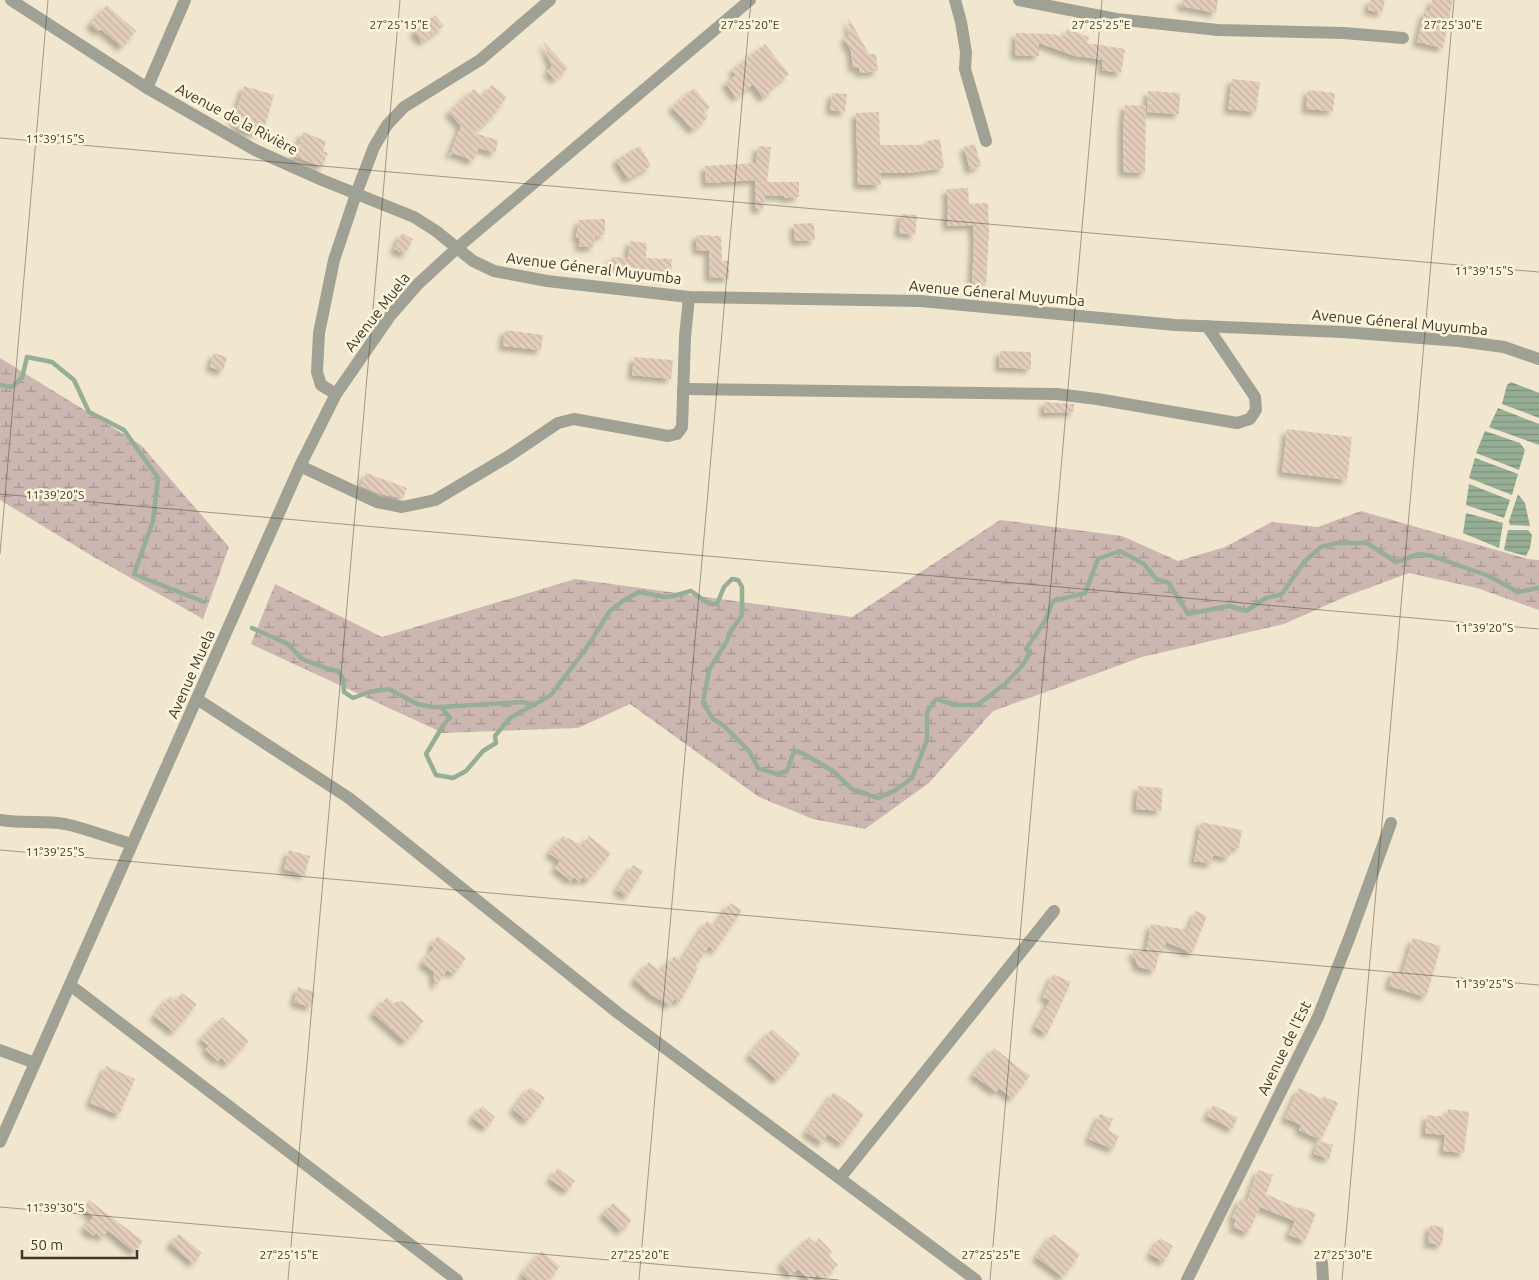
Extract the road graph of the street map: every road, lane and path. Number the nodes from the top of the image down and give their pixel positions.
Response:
1 (11, 0) edge
2 (185, 0) edge
3 (550, 0) edge
4 (750, 0) edge
5 (955, 0) edge
6 (1019, 0) edge
7 (1403, 38) dead end
8 (147, 88) junction
9 (986, 141) dead end
10 (356, 194) junction
11 (457, 248) junction
12 (689, 297) junction
13 (1207, 326) junction
14 (1539, 359) edge
15 (682, 390) junction
16 (336, 394) junction
17 (300, 466) junction
18 (197, 699) junction
19 (0, 820) edge
20 (1391, 823) dead end
21 (132, 844) junction
22 (1054, 910) dead end
23 (70, 985) junction
24 (0, 1050) edge
25 (34, 1063) junction
26 (0, 1142) edge
27 (840, 1178) junction
28 (1322, 1263) dead end
29 (457, 1280) edge
30 (976, 1280) edge
31 (1187, 1280) edge
32 (1322, 1280) edge

1 - 8 street, Avenue de la Rivière
2 - 8 street
3 - 10 street
4 - 11 street, Avenue Muela
5 - 9 street
6 - 7 street
8 - 10 street, Avenue de la Rivière
10 - 11 street, Avenue de la Rivière
10 - 16 street
11 - 12 street, Avenue Géneral Muyumba
11 - 16 street, Avenue Muela
12 - 13 street, Avenue Géneral Muyumba
12 - 15 street
13 - 14 street, Avenue Géneral Muyumba
13 - 15 street
15 - 17 street
16 - 17 street, Avenue Muela
17 - 18 street, Avenue Muela
18 - 21 street, Avenue Muela
18 - 27 street
19 - 21 street
20 - 31 street, Avenue de l'Est
21 - 23 street, Avenue Muela
22 - 27 street
23 - 25 street, Avenue Muela
23 - 29 street
24 - 25 street
25 - 26 street, Avenue Muela
27 - 30 street
28 - 32 street

